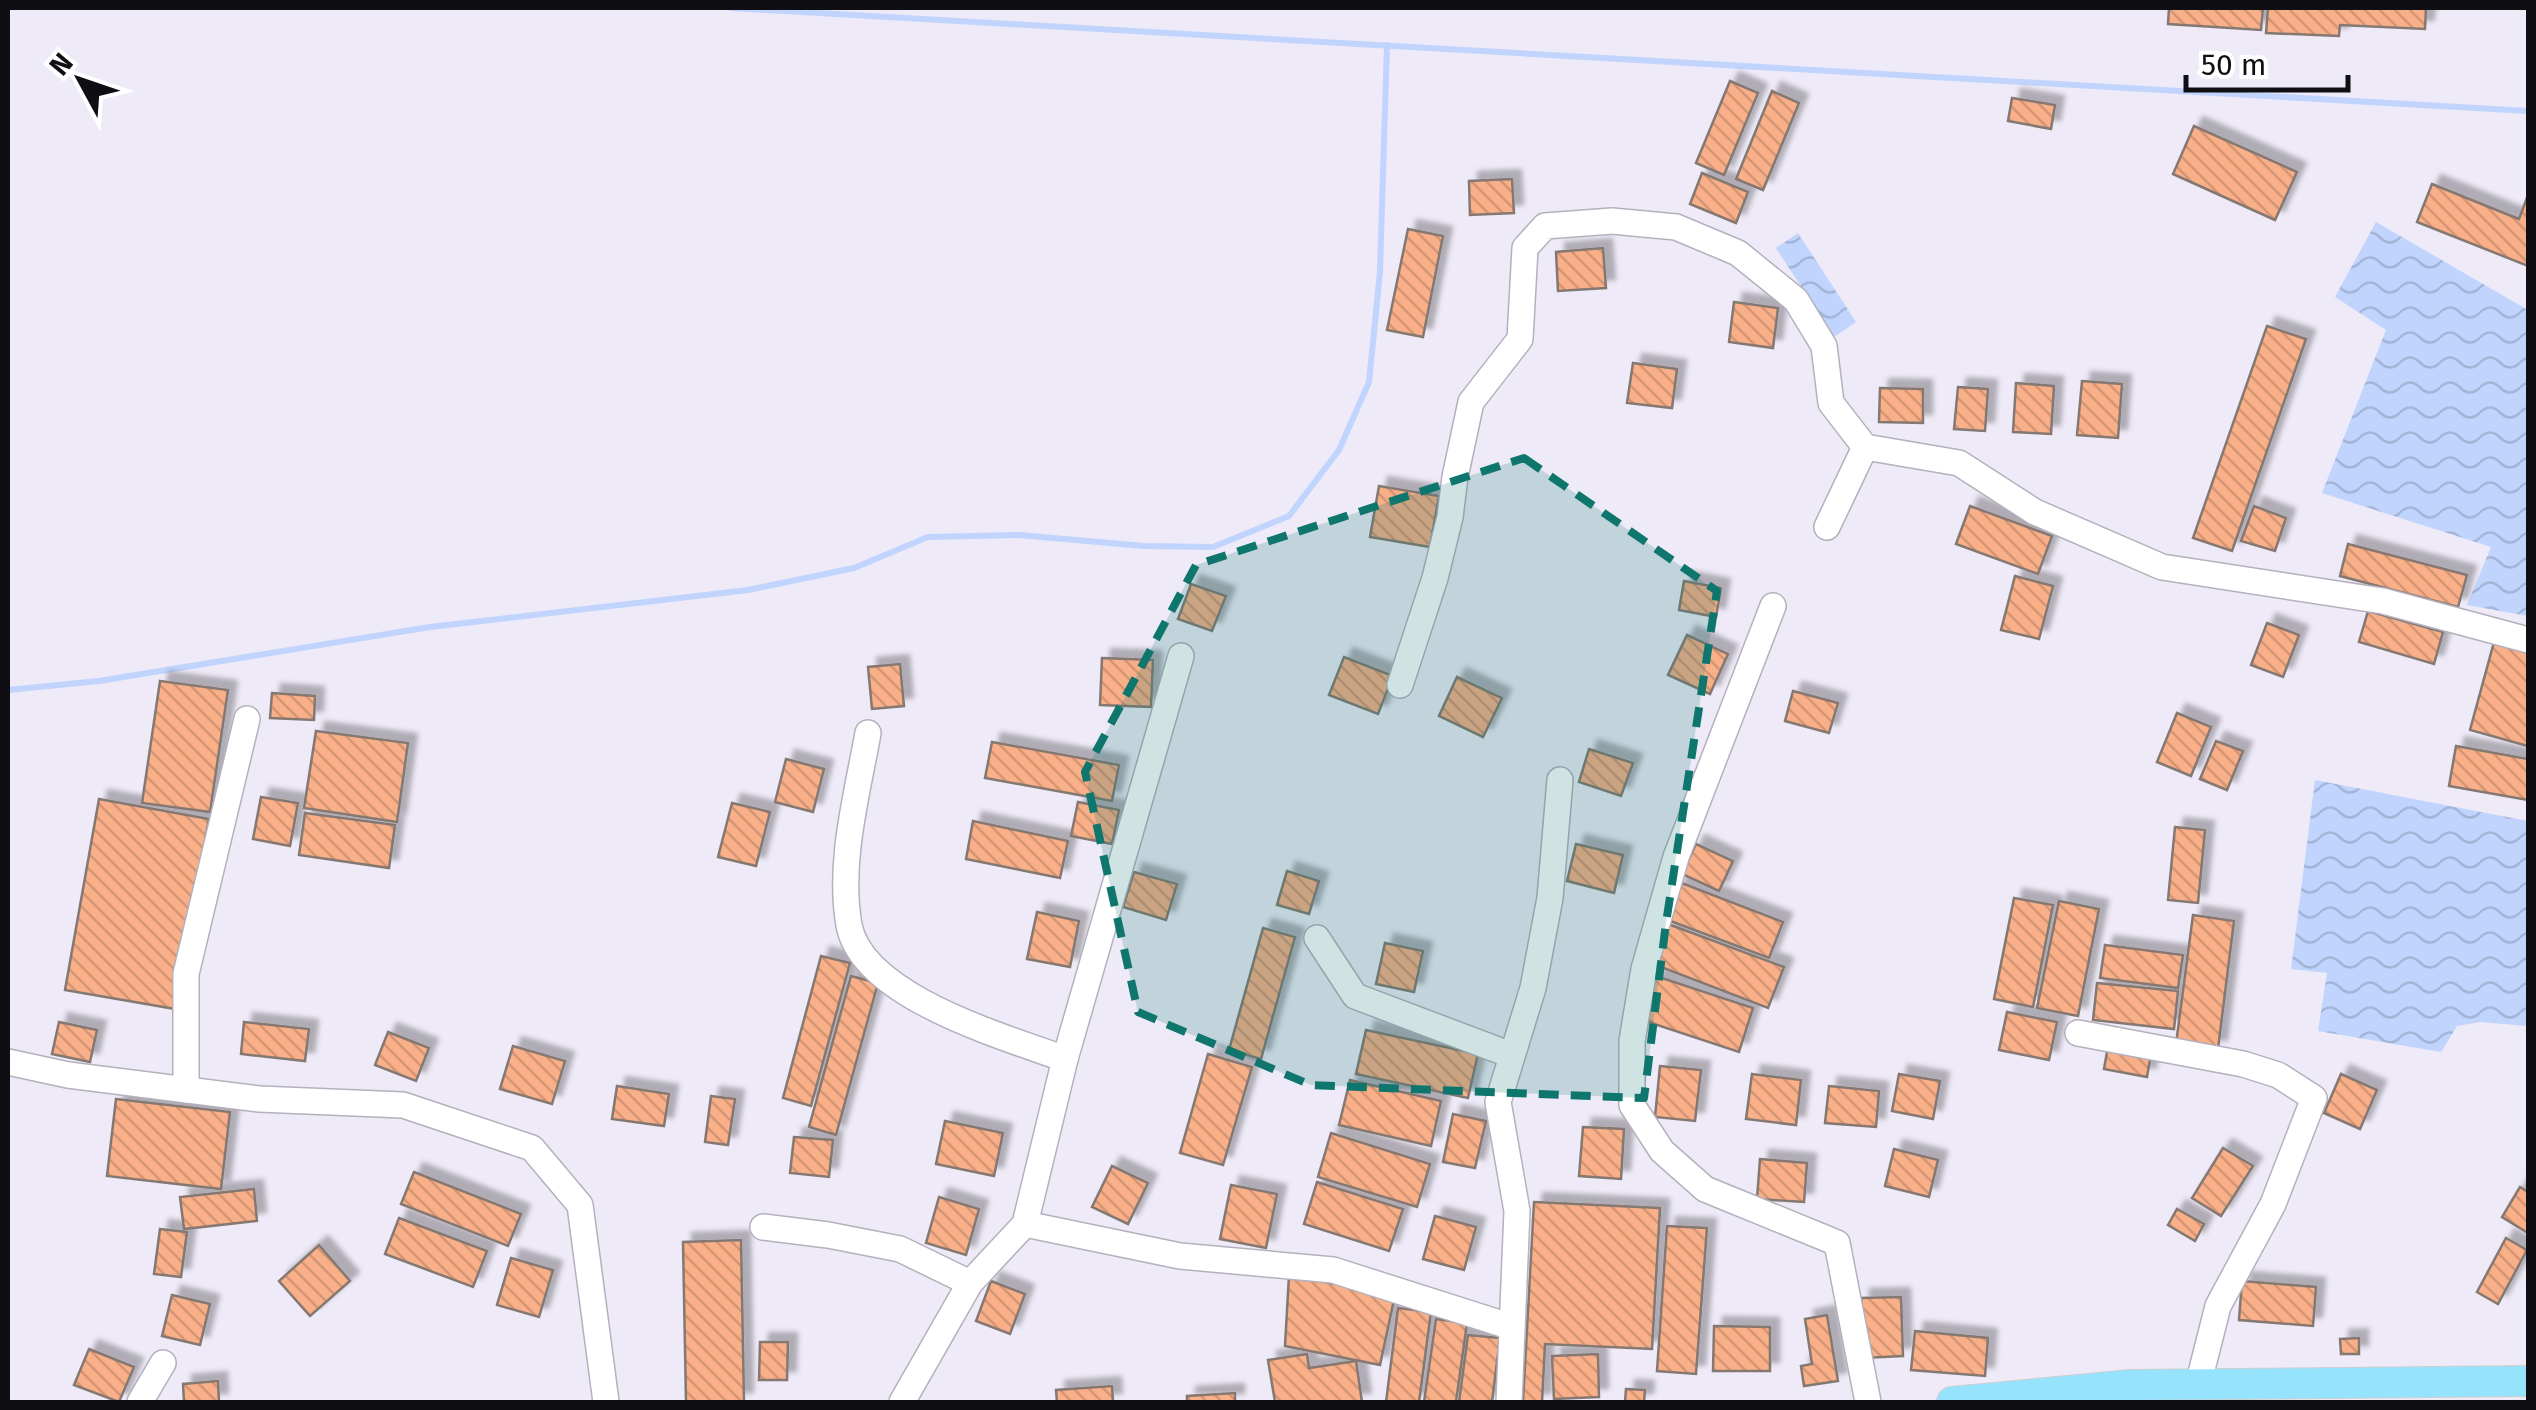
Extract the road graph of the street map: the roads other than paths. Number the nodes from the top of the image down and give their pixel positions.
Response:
1 (1865, 448) junction
2 (1827, 527) dead end
3 (1773, 606) dead end
4 (2528, 640) edge
5 (1181, 656) dead end
6 (1400, 685) dead end
7 (247, 719) dead end
8 (868, 733) dead end
9 (1560, 780) dead end
10 (1317, 938) dead end
11 (2078, 1033) dead end
12 (1511, 1055) junction
13 (1065, 1058) junction
14 (8, 1062) edge
15 (186, 1090) junction
16 (1026, 1224) junction
17 (763, 1227) dead end
18 (970, 1283) junction
19 (1512, 1327) junction
20 (163, 1363) dead end
21 (2528, 1381) edge
22 (2198, 1385) junction
23 (140, 1402) edge
24 (606, 1402) edge
25 (902, 1402) edge
26 (1508, 1402) edge
27 (1868, 1402) edge
28 (1952, 1402) edge

1 - 2 street
1 - 4 street
1 - 6 street
3 - 27 street
5 - 13 street
7 - 15 street
8 - 13 street
9 - 12 street
10 - 12 street
11 - 22 street
12 - 19 street
13 - 16 street
14 - 15 street
15 - 24 street
16 - 18 street
16 - 19 street
17 - 18 street
18 - 25 street
19 - 26 street
20 - 23 street
21 - 22 main road
22 - 28 main road

